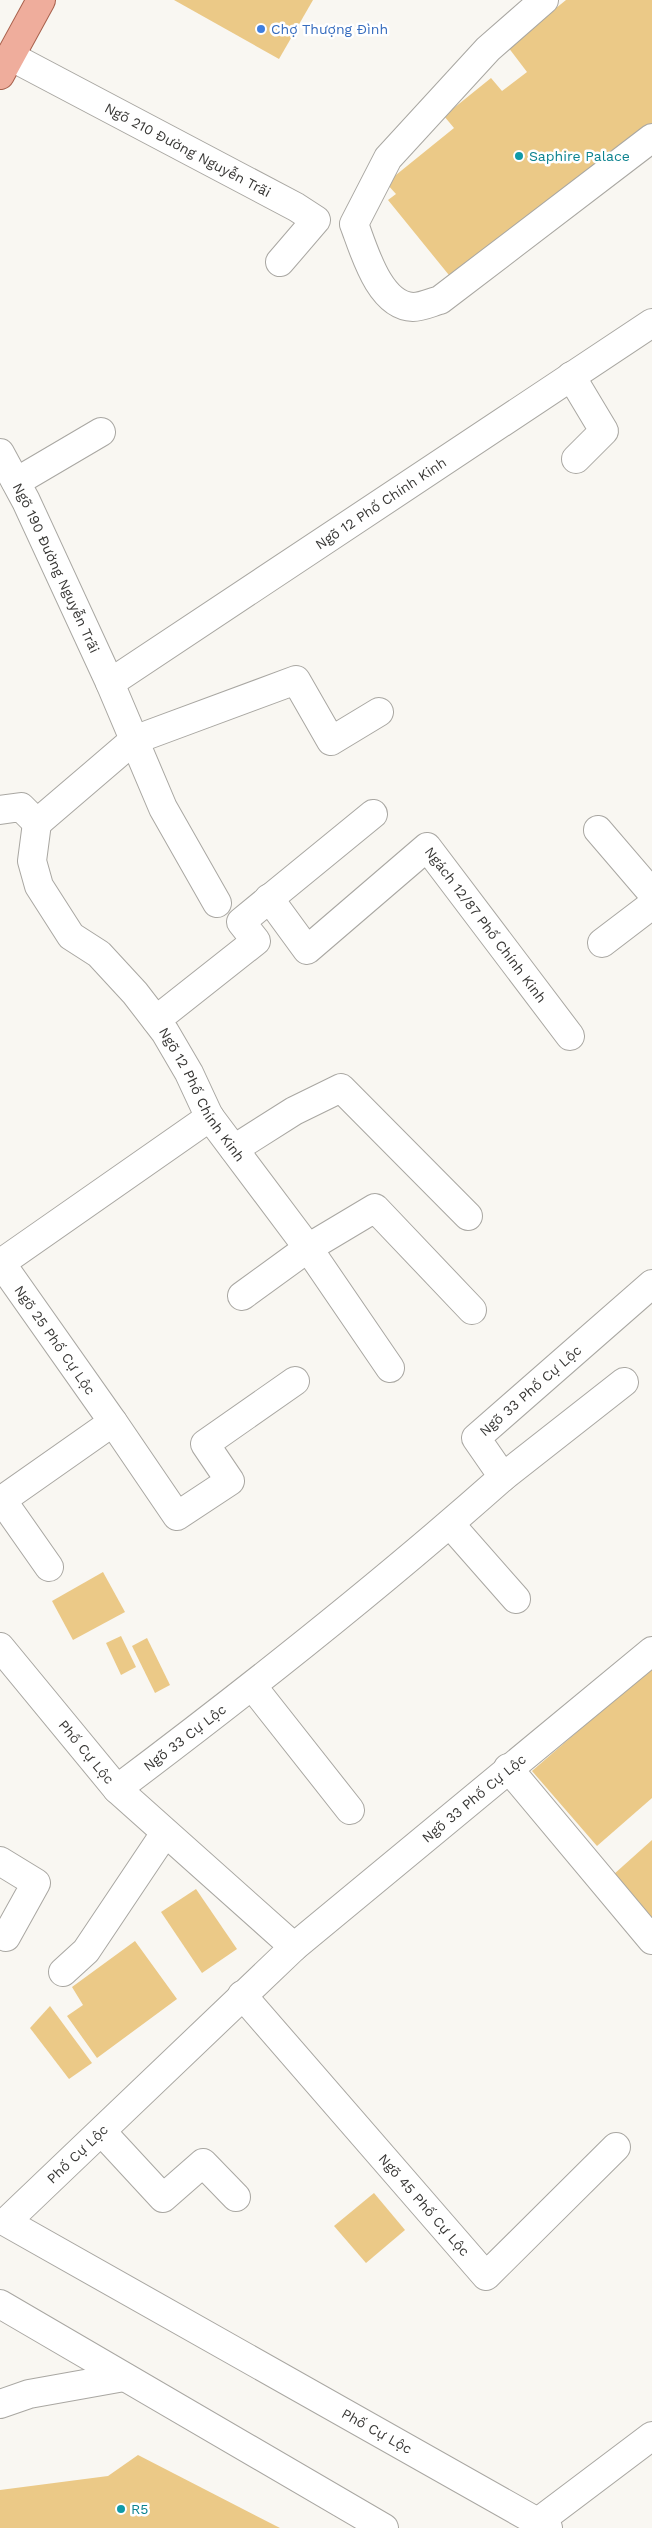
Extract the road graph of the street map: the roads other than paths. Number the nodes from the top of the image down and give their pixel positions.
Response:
1 (41, 0) edge
2 (544, 0) edge
3 (5, 65) edge
4 (652, 138) edge
5 (280, 262) dead end
6 (652, 323) edge
7 (571, 376) junction
8 (101, 432) dead end
9 (0, 453) edge
10 (576, 459) dead end
11 (16, 482) junction
12 (110, 683) junction
13 (379, 712) dead end
14 (134, 740) junction
15 (0, 810) edge
16 (373, 814) dead end
17 (37, 823) junction
18 (598, 830) dead end
19 (652, 893) edge
20 (270, 898) junction
21 (217, 903) dead end
22 (652, 905) edge
23 (602, 944) dead end
24 (156, 1020) junction
25 (570, 1036) dead end
26 (210, 1117) junction
27 (234, 1148) junction
28 (468, 1216) dead end
29 (308, 1248) junction
30 (0, 1272) edge
31 (652, 1284) edge
32 (242, 1296) dead end
33 (472, 1310) dead end
34 (390, 1368) dead end
35 (295, 1381) dead end
36 (624, 1382) dead end
37 (108, 1421) junction
38 (503, 1477) junction
39 (0, 1492) edge
40 (450, 1524) junction
41 (50, 1567) dead end
42 (516, 1599) dead end
43 (0, 1647) edge
44 (652, 1651) edge
45 (253, 1687) junction
46 (508, 1768) junction
47 (118, 1789) junction
48 (350, 1810) dead end
49 (165, 1833) junction
50 (0, 1861) edge
51 (0, 1934) edge
52 (652, 1940) edge
53 (294, 1947) junction
54 (63, 1972) dead end
55 (242, 1995) junction
56 (102, 2132) junction
57 (616, 2147) dead end
58 (236, 2196) dead end
59 (0, 2304) edge
60 (124, 2377) junction
61 (0, 2404) edge
62 (652, 2436) edge
63 (543, 2525) edge
64 (384, 2528) edge

1 - 3 main road
2 - 4 street
3 - 5 street, Ngõ 210 Đường Nguyễn Trãi
6 - 7 street, Ngõ 12 Phố Chính Kinh
7 - 10 street
7 - 12 street, Ngõ 12 Phố Chính Kinh
8 - 11 street
9 - 11 street, Ngõ 190 Đường Nguyễn Trãi
11 - 12 street, Ngõ 190 Đường Nguyễn Trãi
12 - 14 street, Ngõ 190 Đường Nguyễn Trãi
13 - 14 street
14 - 17 street
14 - 21 street, Ngõ 190 Đường Nguyễn Trãi
15 - 17 street
16 - 20 street
17 - 24 street, Ngõ 12 Phố Chính Kinh
18 - 19 street
20 - 24 street
20 - 25 street, Ngách 12/87 Phố Chính Kinh
22 - 23 street
24 - 26 street, Ngõ 12 Phố Chính Kinh
26 - 27 street, Ngõ 12 Phố Chính Kinh
26 - 37 street, Ngõ 25 Phố Cự Lộc
27 - 28 street
27 - 29 street, Ngõ 12 Phố Chính Kinh
29 - 32 street
29 - 33 street
29 - 34 street, Ngõ 12 Phố Chính Kinh
30 - 37 street
31 - 38 street, Ngõ 33 Phố Cự Lộc
35 - 37 street
36 - 38 street
37 - 39 street
37 - 41 street
38 - 40 street
40 - 42 street
40 - 45 street
43 - 47 street, Phố Cự Lộc
44 - 46 street, Ngõ 33 Phố Cự Lộc
45 - 47 street, Ngõ 33 Cự Lộc
45 - 48 street
46 - 52 street
46 - 53 street, Ngõ 33 Phố Cự Lộc
47 - 49 street, Phố Cự Lộc
49 - 53 street, Phố Cự Lộc
49 - 54 street
50 - 51 street
53 - 55 street, Phố Cự Lộc
55 - 56 street, Phố Cự Lộc
55 - 57 street, Ngõ 45 Phố Cự Lộc
56 - 58 street
56 - 63 street, Phố Cự Lộc
59 - 60 street
60 - 61 street
60 - 64 street
62 - 63 street

